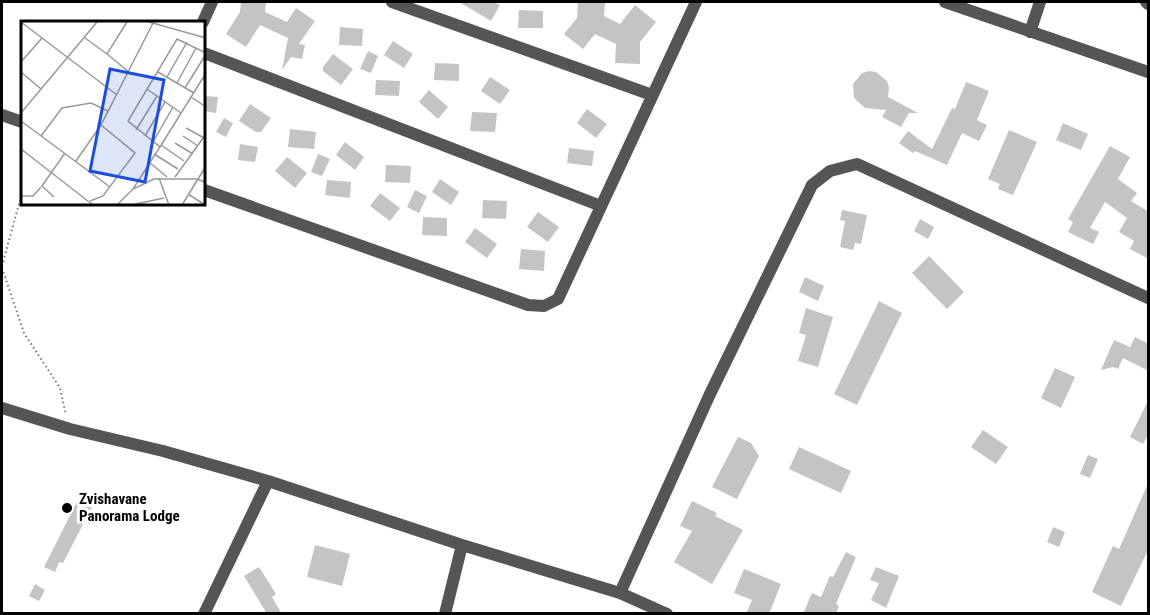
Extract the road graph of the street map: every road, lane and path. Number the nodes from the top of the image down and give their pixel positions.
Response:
1 (212, 2) edge
2 (392, 2) edge
3 (696, 2) edge
4 (945, 2) edge
5 (1040, 2) edge
6 (203, 21) edge
7 (1030, 32) junction
8 (206, 54) edge
9 (1149, 72) edge
10 (652, 95) junction
11 (2, 115) edge
12 (21, 122) edge
13 (206, 191) edge
14 (21, 197) edge
15 (601, 206) junction
16 (2, 267) edge
17 (1149, 298) edge
18 (2, 408) edge
19 (70, 429) junction
20 (268, 481) junction
21 (462, 545) junction
22 (620, 592) junction
23 (204, 614) edge
24 (446, 614) edge
25 (667, 614) edge

1 - 6 street
2 - 10 street
3 - 10 street
4 - 7 street
5 - 7 street
7 - 9 street
8 - 15 street
10 - 15 street
11 - 12 street
13 - 15 street
14 - 16 path
16 - 19 path
17 - 22 street
18 - 19 street
19 - 20 street
20 - 21 street
20 - 23 street
21 - 22 street
21 - 24 street
22 - 25 street

